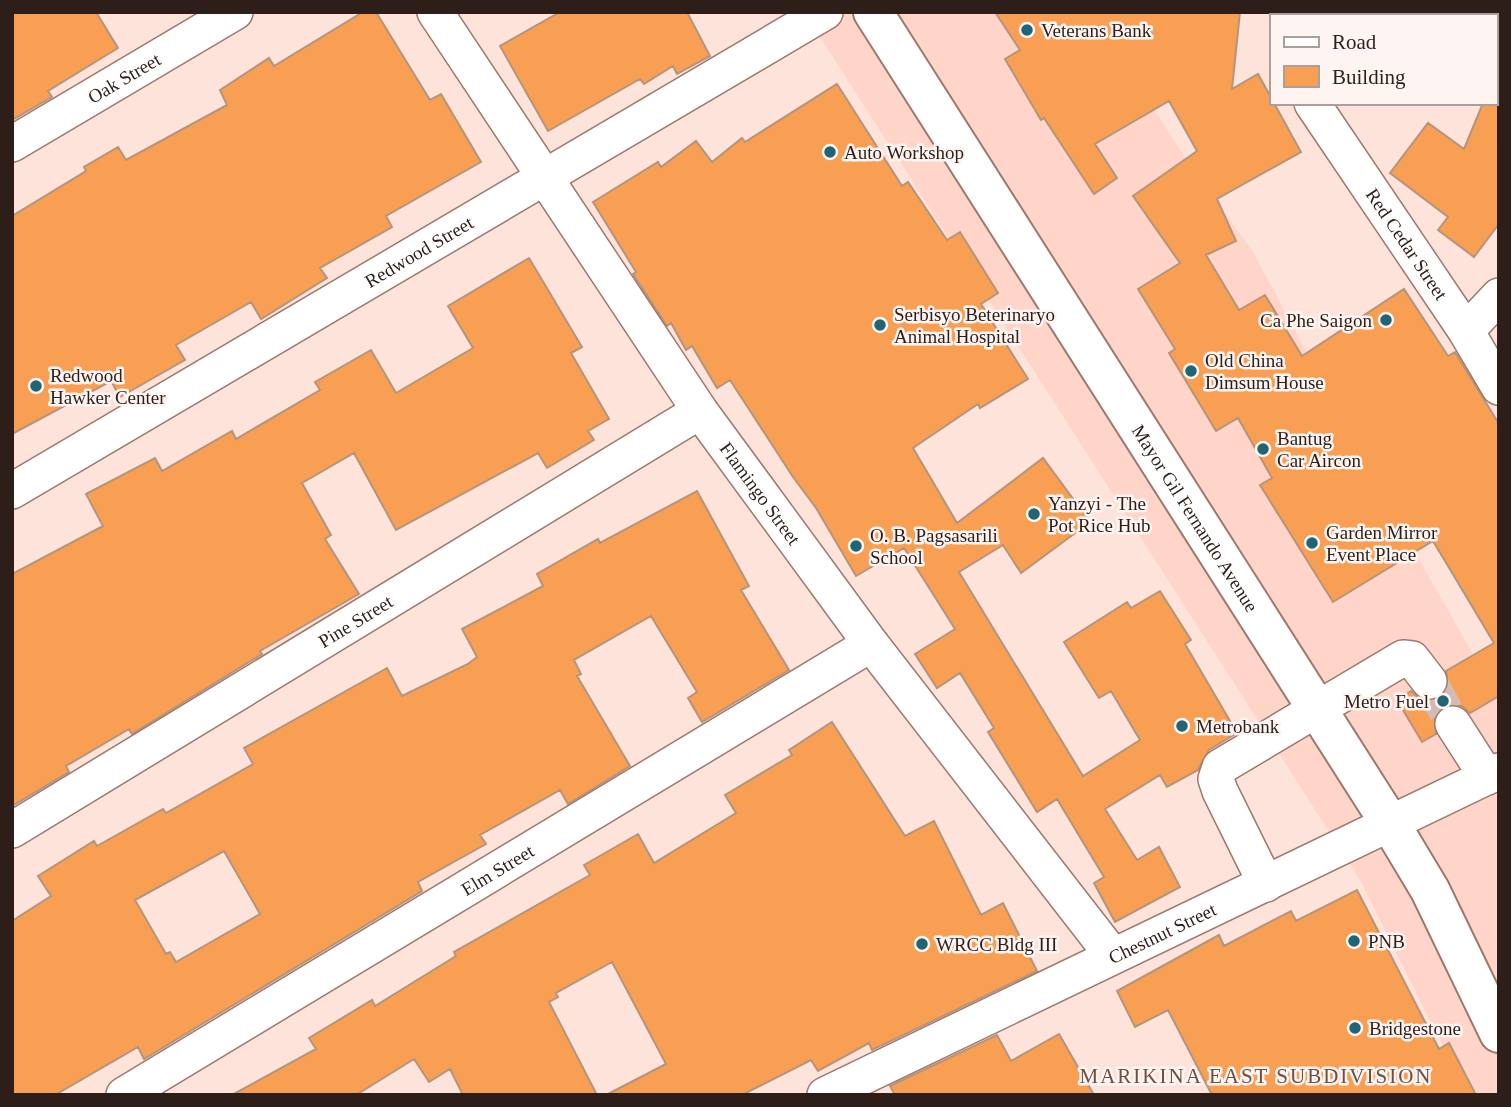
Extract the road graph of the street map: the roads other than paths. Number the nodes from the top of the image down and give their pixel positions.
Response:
1 (235, 12) edge
2 (435, 12) edge
3 (825, 12) edge
4 (873, 12) edge
5 (1313, 105) edge
6 (12, 144) edge
7 (545, 178) junction
8 (1499, 296) edge
9 (1466, 331) junction
10 (1499, 387) edge
11 (700, 411) junction
12 (12, 491) edge
13 (871, 644) junction
14 (1429, 681) tunnel mouth
15 (1316, 707) junction
16 (1454, 724) tunnel mouth
17 (1493, 774) edge
18 (1391, 825) junction
19 (12, 830) edge
20 (1266, 884) junction
21 (1113, 956) junction
22 (1499, 1033) edge
23 (124, 1095) edge
24 (825, 1095) edge

1 - 6 street, Oak Street
2 - 7 street, Flamingo Street
3 - 7 street, Redwood Street
4 - 15 main road, Mayor Gil Fernando Avenue
5 - 9 street, Red Cedar Street
7 - 11 street, Flamingo Street
7 - 12 street, Redwood Street
8 - 9 street
9 - 10 street, Red Cedar Street
11 - 13 street, Flamingo Street
11 - 19 street, Pine Street
13 - 21 street, Flamingo Street
13 - 23 street, Elm Street
14 - 15 street
15 - 18 main road, Mayor Gil Fernando Avenue
15 - 20 street
16 - 17 street
17 - 18 street, Chestnut Street
18 - 20 street, Chestnut Street
18 - 22 main road, Mayor Gil Fernando Avenue
20 - 21 street, Chestnut Street
21 - 24 street, Chestnut Street

